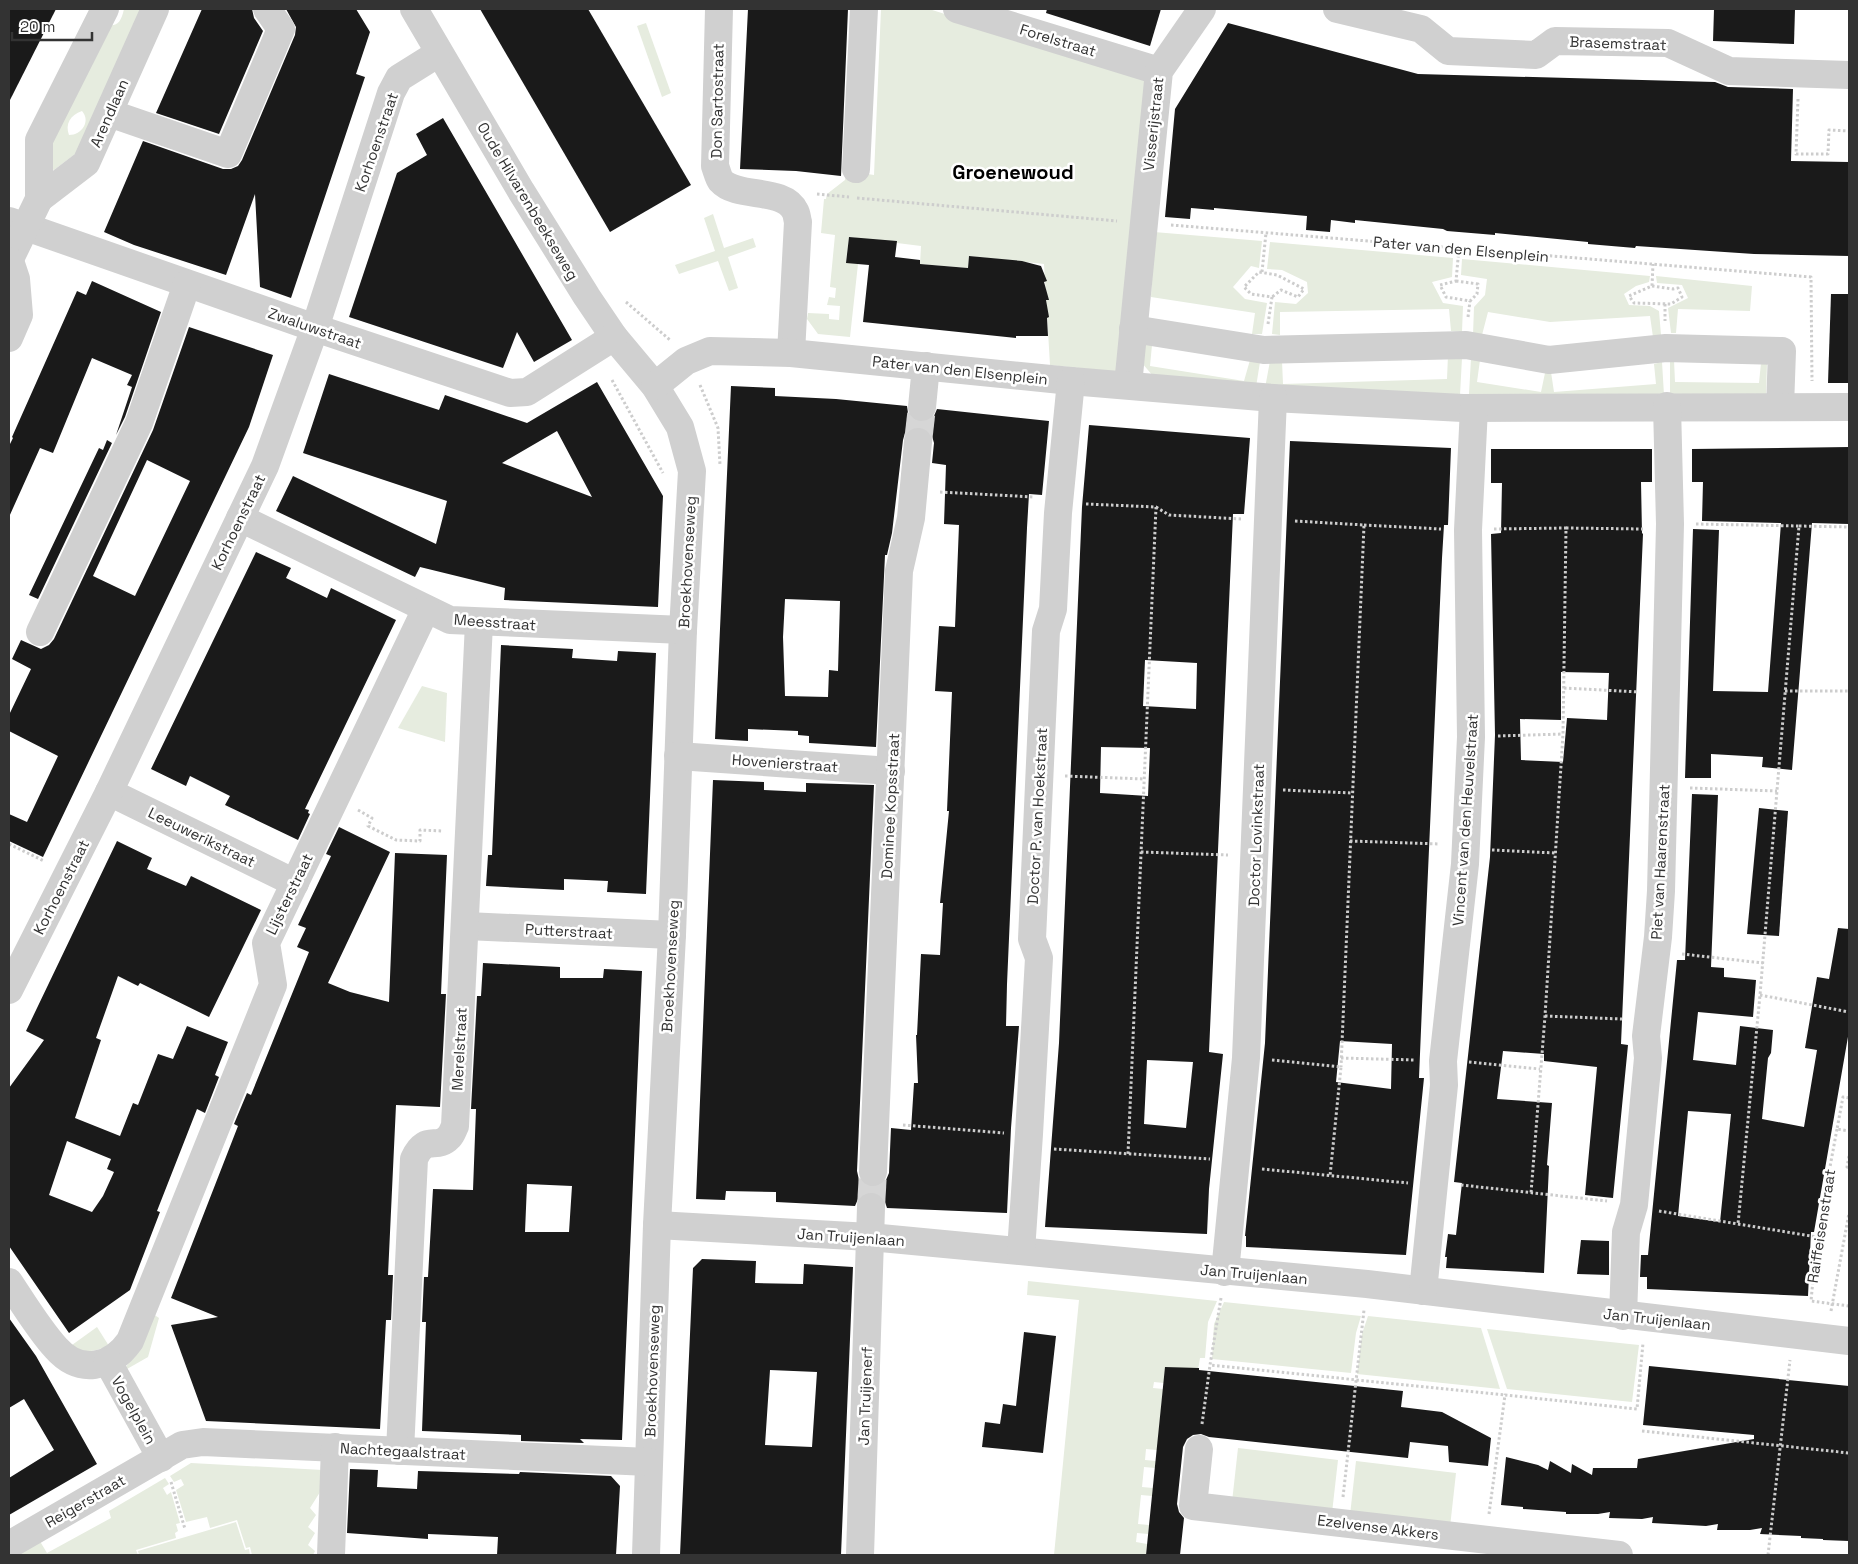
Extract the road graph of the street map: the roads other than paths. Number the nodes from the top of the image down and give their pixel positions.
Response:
1 (105, 9) edge
2 (155, 9) edge
3 (267, 9) edge
4 (414, 9) edge
5 (719, 9) edge
6 (864, 9) edge
7 (957, 9) edge
8 (1202, 9) edge
9 (1336, 9) edge
10 (439, 53) junction
11 (1159, 71) junction
12 (1849, 75) edge
13 (109, 113) junction
14 (856, 169) dead end
15 (39, 199) junction
16 (17, 224) edge
17 (9, 261) edge
18 (187, 284) junction
19 (315, 328) junction
20 (1133, 329) junction
21 (614, 337) junction
22 (9, 338) edge
23 (791, 353) junction
24 (926, 366) junction
25 (1071, 381) junction
26 (1128, 385) junction
27 (654, 386) junction
28 (1273, 398) junction
29 (1667, 406) junction
30 (922, 407) tunnel mouth
31 (1780, 407) junction
32 (1849, 407) edge
33 (1474, 408) junction
34 (918, 442) tunnel mouth
35 (240, 518) junction
36 (426, 609) junction
37 (479, 622) junction
38 (683, 630) junction
39 (40, 632) dead end
40 (678, 756) junction
41 (891, 771) junction
42 (109, 792) junction
43 (295, 883) junction
44 (466, 926) junction
45 (672, 935) junction
46 (9, 990) edge
47 (873, 1172) tunnel mouth
48 (871, 1207) tunnel mouth
49 (657, 1224) junction
50 (870, 1237) junction
51 (1021, 1251) junction
52 (1225, 1272) junction
53 (11, 1289) edge
54 (1423, 1291) junction
55 (148, 1300) joint
56 (1634, 1317) junction
57 (1849, 1341) edge
58 (108, 1362) junction
59 (335, 1447) junction
60 (1199, 1449) road end
61 (400, 1451) junction
62 (649, 1462) junction
63 (165, 1469) junction
64 (9, 1545) edge
65 (331, 1555) edge
66 (646, 1555) edge
67 (860, 1555) edge
68 (1619, 1555) edge

1 - 15 street, Arendlaan
2 - 13 street, Arendlaan
3 - 13 street
4 - 10 street, Oude Hilvarenbeekseweg
5 - 23 street, Don Sartostraat
6 - 14 street
7 - 11 street, Forelstraat
8 - 11 street, Visserijstraat
9 - 12 street, Brasemstraat
10 - 19 street, Korhoenstraat
10 - 21 street, Oude Hilvarenbeekseweg
11 - 20 street, Visserijstraat
13 - 15 street, Arendlaan
15 - 16 street, Arendlaan
16 - 17 street, Arendlaan
16 - 18 street, Zwaluwstraat
17 - 22 street, Arendlaan
18 - 19 street, Zwaluwstraat
18 - 39 street
19 - 21 street, Zwaluwstraat
19 - 35 street, Korhoenstraat
20 - 26 street
20 - 31 street
21 - 27 street, Oude Hilvarenbeekseweg
23 - 24 street, Pater van den Elsenplein
23 - 27 street, Pater van den Elsenplein
24 - 25 street, Pater van den Elsenplein
24 - 30 street
25 - 26 street, Pater van den Elsenplein
25 - 51 street, Doctor P. van Hoekstraat
26 - 28 street, Pater van den Elsenplein
27 - 38 street, Broekhovenseweg
28 - 33 street, Pater van den Elsenplein
28 - 52 street, Doctor Lovinkstraat
29 - 31 street, Pater van den Elsenplein
29 - 33 street, Pater van den Elsenplein
29 - 56 street, Piet van Haarenstraat
31 - 32 street, Pater van den Elsenplein
33 - 54 street, Vincent van den Heuvelstraat
34 - 41 street, Dominee Kopsstraat
35 - 36 street, Meesstraat
35 - 42 street, Korhoenstraat
36 - 37 street, Meesstraat
36 - 43 street, Lijsterstraat
37 - 38 street, Meesstraat
37 - 44 street, Merelstraat
38 - 40 street, Broekhovenseweg
40 - 41 street, Hovenierstraat
40 - 45 street, Broekhovenseweg
41 - 47 street, Dominee Kopsstraat
42 - 43 street, Leeuwerikstraat
42 - 46 street, Korhoenstraat
43 - 55 street, Lijsterstraat
44 - 45 street, Putterstraat
44 - 61 street, Merelstraat
45 - 49 street, Broekhovenseweg
48 - 50 street
49 - 50 street, Jan Truijenlaan
49 - 62 street, Broekhovenseweg
50 - 51 street, Jan Truijenlaan
50 - 67 street, Jan Truijenerf
51 - 52 street, Jan Truijenlaan
52 - 54 street, Jan Truijenlaan
53 - 58 street, Vogelplein
54 - 56 street, Jan Truijenlaan
55 - 58 street, Vogelplein
56 - 57 street, Jan Truijenlaan
58 - 63 street, Vogelplein
59 - 61 street, Nachtegaalstraat
59 - 63 street, Nachtegaalstraat
59 - 65 street
60 - 68 street, Ezelvense Akkers
61 - 62 street, Nachtegaalstraat
62 - 66 street, Broekhovenseweg
63 - 64 street, Reigerstraat

